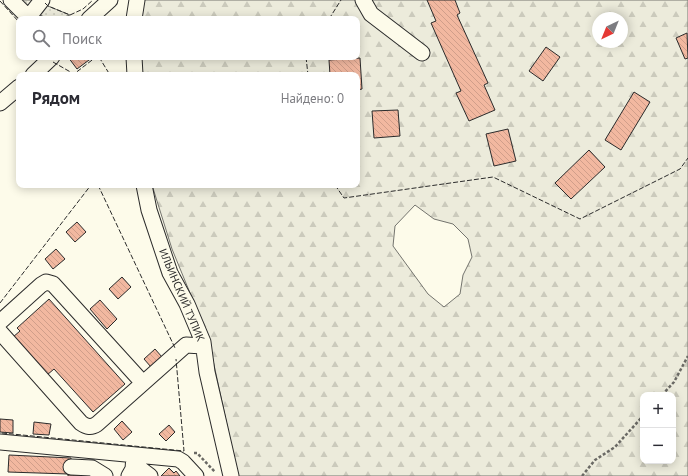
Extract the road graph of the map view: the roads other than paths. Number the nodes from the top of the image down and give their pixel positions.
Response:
1 (11, 0) edge
2 (42, 0) edge
3 (110, 0) edge
4 (137, 0) edge
5 (363, 0) edge
6 (27, 16) edge
7 (30, 16) edge
8 (92, 16) edge
9 (134, 16) edge
10 (422, 53) dead end
11 (49, 60) edge
12 (134, 60) edge
13 (36, 72) edge
14 (135, 72) edge
15 (16, 90) edge
16 (0, 103) edge
17 (144, 188) edge
18 (0, 322) edge
19 (1, 337) edge
20 (203, 346) junction
21 (143, 383) junction
22 (0, 442) edge
23 (132, 465) edge
24 (71, 467) dead end
25 (105, 476) edge
26 (150, 476) edge
27 (196, 476) edge
28 (231, 476) edge

1 - 6 street
2 - 7 street
3 - 8 street
4 - 9 street
5 - 10 street
11 - 13 street
12 - 14 street
15 - 16 street
17 - 20 street, ИЛЬИНСКИЙ ТУПИК
18 - 21 street
19 - 21 street
20 - 21 street
20 - 28 street, ИЛЬИНСКИЙ ТУПИК
22 - 23 street
23 - 26 street
23 - 27 street
24 - 25 street

